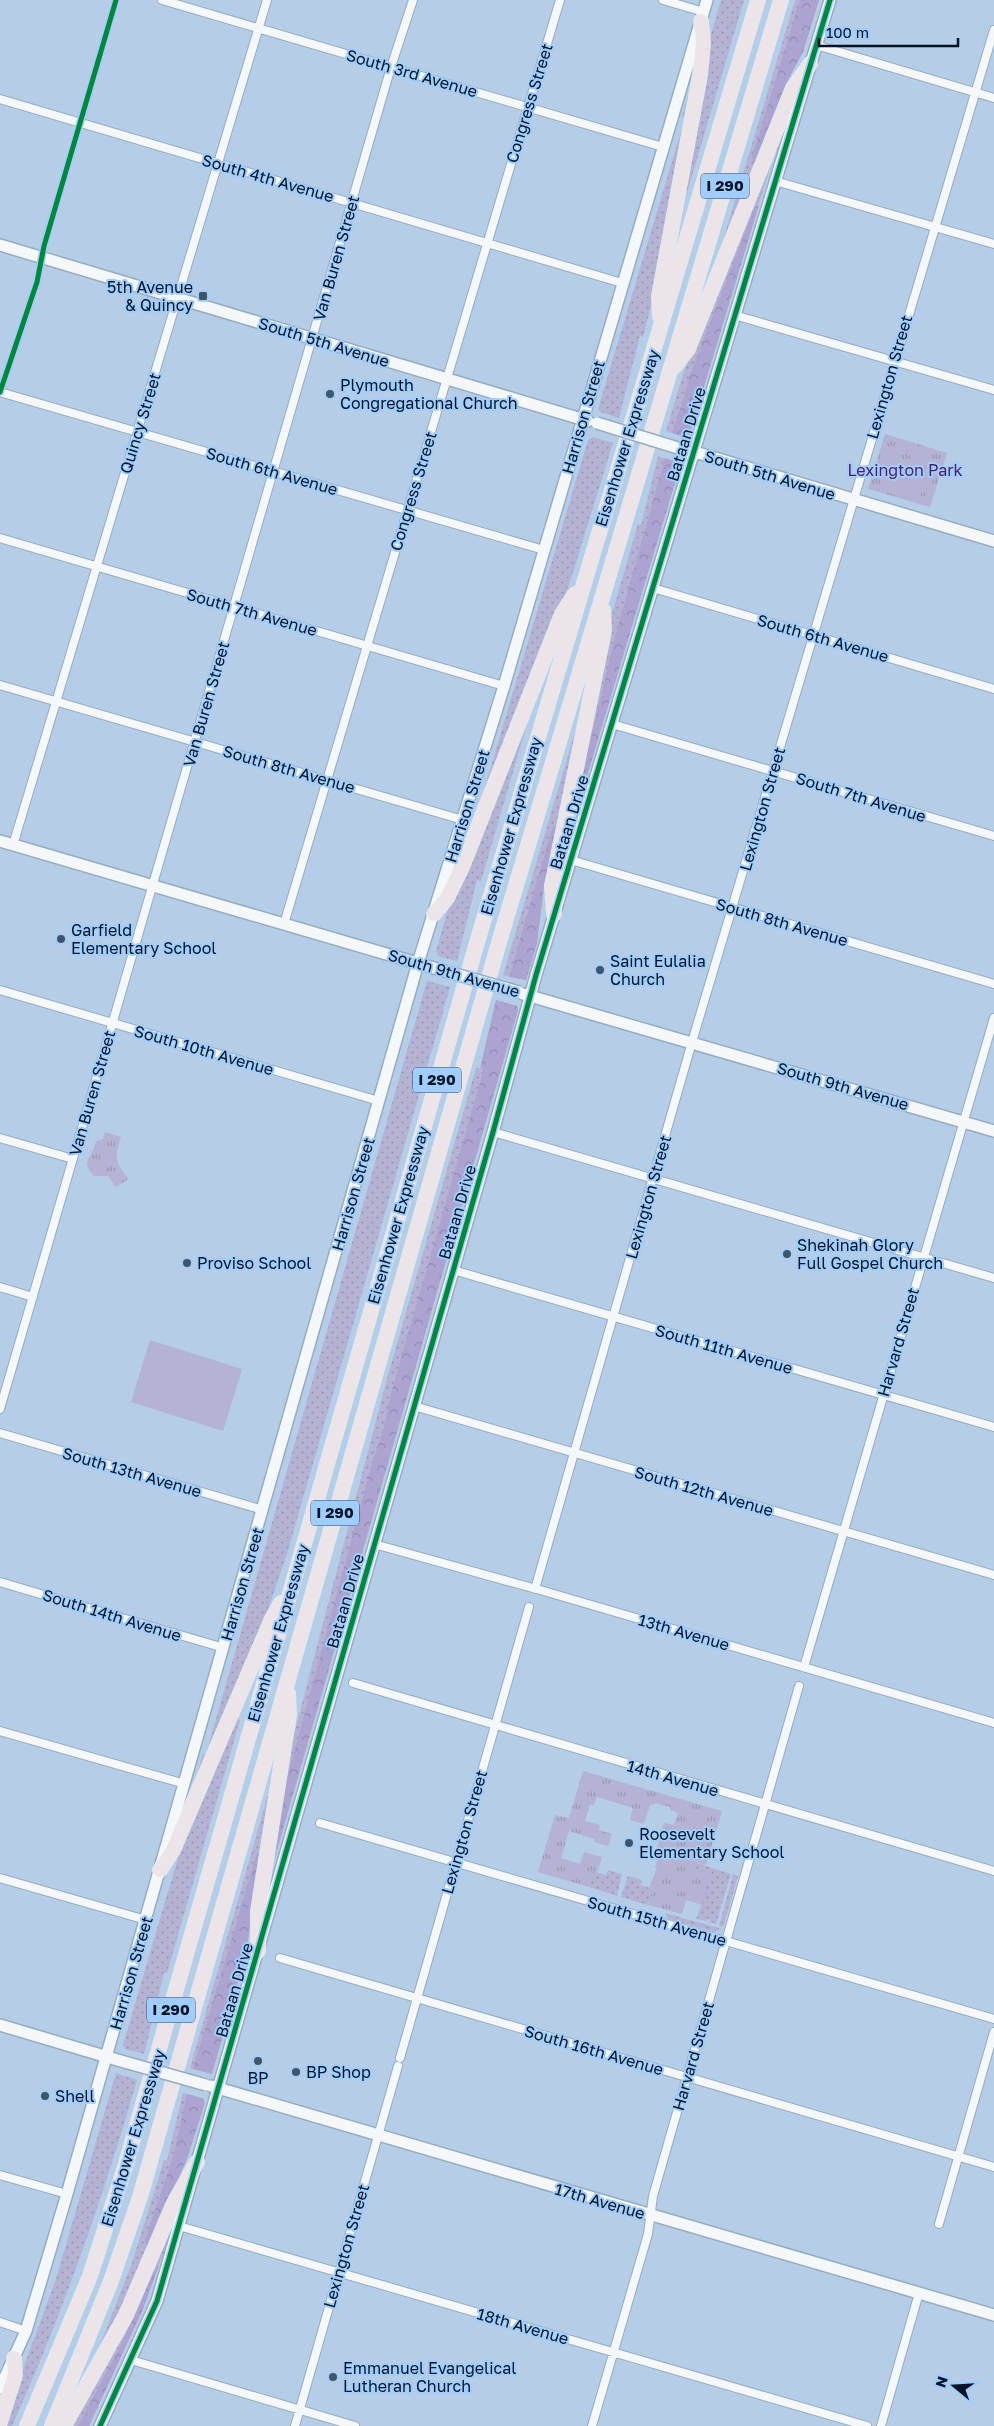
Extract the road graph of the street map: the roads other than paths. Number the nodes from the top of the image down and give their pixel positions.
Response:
1 (162, 0) edge
2 (267, 0) edge
3 (413, 0) edge
4 (560, 0) edge
5 (663, 0) edge
6 (707, 0) edge
7 (758, 0) edge
8 (781, 0) edge
9 (830, 0) edge
10 (702, 16) junction
11 (259, 28) junction
12 (994, 30) edge
13 (816, 45) junction
14 (810, 64) junction
15 (391, 67) junction
16 (975, 92) junction
17 (994, 98) edge
18 (0, 99) edge
19 (528, 107) junction
20 (662, 146) junction
21 (218, 163) junction
22 (775, 181) junction
23 (352, 202) junction
24 (934, 227) junction
25 (487, 243) junction
26 (994, 244) edge
27 (0, 245) edge
28 (622, 283) junction
29 (178, 298) junction
30 (734, 315) junction
31 (660, 330) junction
32 (312, 338) junction
33 (894, 361) junction
34 (670, 373) junction
35 (447, 378) junction
36 (994, 390) edge
37 (0, 392) edge
38 (582, 419) junction
39 (137, 432) junction
40 (694, 452) junction
41 (274, 471) junction
42 (853, 500) junction
43 (407, 511) junction
44 (0, 538) edge
45 (994, 541) edge
46 (544, 550) junction
47 (97, 566) junction
48 (586, 576) junction
49 (653, 588) junction
50 (603, 595) junction
51 (234, 607) junction
52 (813, 636) junction
53 (367, 646) junction
54 (0, 684) edge
55 (504, 686) junction
56 (994, 688) edge
57 (56, 701) junction
58 (612, 724) junction
59 (195, 742) junction
60 (773, 770) junction
61 (327, 780) junction
62 (463, 820) junction
63 (994, 836) edge
64 (0, 842) edge
65 (13, 845) junction
66 (571, 860) junction
67 (153, 886) junction
68 (732, 907) junction
69 (434, 914) junction
70 (554, 914) junction
71 (284, 924) junction
72 (418, 963) junction
73 (994, 984) edge
74 (0, 990) edge
75 (530, 996) junction
76 (994, 1018) edge
77 (113, 1023) junction
78 (692, 1042) junction
79 (379, 1101) junction
80 (963, 1122) junction
81 (994, 1131) edge
82 (493, 1132) junction
83 (0, 1138) edge
84 (73, 1159) junction
85 (653, 1179) junction
86 (922, 1258) junction
87 (453, 1270) junction
88 (994, 1278) edge
89 (0, 1287) edge
90 (33, 1297) junction
91 (614, 1316) junction
92 (883, 1395) junction
93 (414, 1406) junction
94 (0, 1409) edge
95 (994, 1427) edge
96 (0, 1433) edge
97 (575, 1453) junction
98 (264, 1510) junction
99 (844, 1531) junction
100 (374, 1544) junction
101 (994, 1575) edge
102 (0, 1582) edge
103 (292, 1586) junction
104 (535, 1589) junction
105 (529, 1607) dead end
106 (224, 1648) junction
107 (804, 1667) junction
108 (288, 1680) junction
109 (353, 1683) dead end
110 (799, 1686) dead end
111 (994, 1722) edge
112 (495, 1726) junction
113 (0, 1731) edge
114 (185, 1784) junction
115 (764, 1805) junction
116 (320, 1822) dead end
117 (456, 1863) junction
118 (160, 1870) junction
119 (994, 1871) edge
120 (0, 1878) edge
121 (146, 1920) junction
122 (726, 1941) junction
123 (258, 1950) junction
124 (280, 1958) dead end
125 (417, 1998) junction
126 (994, 2019) edge
127 (0, 2025) edge
128 (994, 2032) edge
129 (107, 2057) junction
130 (400, 2058) dead end
131 (398, 2066) dead end
132 (687, 2077) junction
133 (218, 2088) junction
134 (377, 2135) junction
135 (958, 2156) junction
136 (197, 2162) junction
137 (994, 2167) edge
138 (0, 2175) edge
139 (67, 2194) junction
140 (649, 2216) junction
141 (939, 2224) dead end
142 (179, 2226) junction
143 (338, 2272) junction
144 (919, 2293) junction
145 (994, 2315) edge
146 (0, 2322) edge
147 (26, 2331) junction
148 (614, 2352) junction
149 (14, 2358) junction
150 (131, 2360) junction
151 (0, 2388) edge
152 (300, 2410) junction
153 (0, 2422) edge
154 (26, 2426) edge
155 (52, 2426) edge
156 (64, 2426) edge
157 (100, 2426) edge
158 (295, 2426) edge
159 (355, 2426) edge
160 (592, 2426) edge
161 (867, 2426) edge
162 (881, 2426) edge

1 - 11 street, South 3rd Avenue
2 - 11 street, Quincy Street
3 - 15 street, Van Buren Street
4 - 19 street, Congress Street
5 - 10 street
6 - 10 street, Harrison Street
7 - 31 highway, Eisenhower Expressway / I 290
8 - 34 highway, Eisenhower Expressway / I 290
9 - 13 street, Bataan Drive
10 - 20 street, Harrison Street
10 - 31 highway
11 - 15 street, South 3rd Avenue
11 - 21 street, Quincy Street
12 - 16 street, Lexington Street
13 - 14 street, Bataan Drive
13 - 16 street
14 - 22 street, Bataan Drive
14 - 34 highway
15 - 19 street, South 3rd Avenue
15 - 23 street, Van Buren Street
16 - 17 street
16 - 24 street, Lexington Street
18 - 21 street, South 4th Avenue
19 - 20 street, South 3rd Avenue
19 - 25 street, Congress Street
20 - 28 street, Harrison Street
21 - 23 street, South 4th Avenue
21 - 29 street, Quincy Street
22 - 24 street
22 - 30 street, Bataan Drive
23 - 25 street, South 4th Avenue
23 - 32 street, Van Buren Street
24 - 26 street
24 - 33 street, Lexington Street
25 - 28 street, South 4th Avenue
25 - 35 street, Congress Street
27 - 29 street, South 5th Avenue
28 - 38 street, Harrison Street
29 - 32 street, South 5th Avenue
29 - 39 street, Quincy Street
30 - 33 street
30 - 40 street, Bataan Drive
31 - 48 highway, Eisenhower Expressway / I 290
32 - 35 street, South 5th Avenue
32 - 41 street, Van Buren Street
33 - 36 street
33 - 42 street, Lexington Street
34 - 50 highway, Eisenhower Expressway / I 290
35 - 38 street, South 5th Avenue
35 - 43 street, Congress Street
37 - 39 street, South 6th Avenue
38 - 40 street, South 5th Avenue, bridge
38 - 46 street, Harrison Street
39 - 41 street, South 6th Avenue
39 - 47 street, Quincy Street
40 - 42 street, South 5th Avenue
40 - 49 street, Bataan Drive
41 - 43 street, South 6th Avenue
41 - 51 street, Van Buren Street
42 - 45 street, South 5th Avenue
42 - 52 street, Lexington Street
43 - 46 street, South 6th Avenue
43 - 53 street, Congress Street
44 - 47 street, South 7th Avenue
46 - 55 street, Harrison Street
47 - 51 street, South 7th Avenue
47 - 57 street, Quincy Street
48 - 69 highway
48 - 103 highway, Eisenhower Expressway / I 290
49 - 52 street, South 6th Avenue
49 - 58 street, Bataan Drive
50 - 70 highway
50 - 108 highway, Eisenhower Expressway / I 290
51 - 53 street, South 7th Avenue
51 - 59 street, Van Buren Street
52 - 56 street, South 6th Avenue
52 - 60 street, Lexington Street
53 - 55 street, South 7th Avenue
53 - 61 street, Congress Street
54 - 57 street, South 8th Avenue
55 - 62 street, Harrison Street
57 - 59 street, South 8th Avenue
57 - 65 street, Quincy Street
58 - 60 street, South 7th Avenue
58 - 66 street, Bataan Drive
59 - 61 street, South 8th Avenue
59 - 67 street, Van Buren Street
60 - 63 street, South 7th Avenue
60 - 68 street, Lexington Street
61 - 62 street, South 8th Avenue
61 - 71 street, Congress Street
62 - 69 street, Harrison Street
64 - 65 street, South 9th Avenue
65 - 67 street, South 9th Avenue
66 - 68 street, South 8th Avenue
66 - 70 street, Bataan Drive
67 - 71 street, South 9th Avenue
67 - 77 street, Van Buren Street
68 - 73 street, South 8th Avenue
68 - 78 street, Lexington Street
69 - 72 street, Harrison Street
70 - 75 street, Bataan Drive
71 - 72 street, South 9th Avenue
72 - 75 street, South 9th Avenue, bridge
72 - 79 street, Harrison Street
74 - 77 street, South 10th Avenue
75 - 78 street, South 9th Avenue
75 - 82 street, Bataan Drive
76 - 80 street, Harvard Street
77 - 79 street, South 10th Avenue
77 - 84 street, Van Buren Street
78 - 80 street, South 9th Avenue
78 - 85 street, Lexington Street
79 - 98 street, Harrison Street
80 - 81 street, South 9th Avenue
80 - 86 street, Harvard Street
82 - 85 street
82 - 87 street, Bataan Drive
83 - 84 street
84 - 90 street, Van Buren Street
85 - 86 street
85 - 91 street, Lexington Street
86 - 88 street
86 - 92 street, Harvard Street
87 - 91 street, South 11th Avenue
87 - 93 street, Bataan Drive
89 - 90 street
90 - 94 street, Van Buren Street
91 - 92 street, South 11th Avenue
91 - 97 street, Lexington Street
92 - 95 street, South 11th Avenue
92 - 99 street, Harvard Street
93 - 97 street, South 12th Avenue
93 - 100 street, Bataan Drive
96 - 98 street, South 13th Avenue
97 - 99 street, South 12th Avenue
97 - 104 street, Lexington Street
98 - 106 street, Harrison Street
99 - 101 street, South 12th Avenue
99 - 107 street, Harvard Street
100 - 104 street, 13th Avenue
100 - 123 street, Bataan Drive
102 - 106 street, South 14th Avenue
103 - 118 highway
103 - 154 highway, Eisenhower Expressway / I 290
104 - 107 street, 13th Avenue
105 - 112 street, Lexington Street
106 - 114 street, Harrison Street
107 - 111 street, 13th Avenue
108 - 123 highway
108 - 155 highway, Eisenhower Expressway / I 290
109 - 112 street, 14th Avenue
110 - 115 street, Harvard Street
112 - 115 street, 14th Avenue
112 - 117 street, Lexington Street
113 - 114 street
114 - 118 street, Harrison Street
115 - 119 street, 14th Avenue
115 - 122 street, Harvard Street
116 - 117 street, South 15th Avenue
117 - 122 street, South 15th Avenue
117 - 125 street, Lexington Street
118 - 121 street, Harrison Street
120 - 121 street
121 - 129 street, Harrison Street
122 - 126 street, South 15th Avenue
122 - 132 street, Harvard Street
123 - 133 street, Bataan Drive
124 - 125 street, South 16th Avenue
125 - 130 street, Lexington Street
125 - 132 street, South 16th Avenue
127 - 129 street, 17th Avenue
128 - 135 street
129 - 133 street, 17th Avenue, bridge
129 - 139 street, Harrison Street
131 - 134 street, Lexington Street
132 - 135 street, South 16th Avenue
132 - 140 street, Harvard Street
133 - 134 street, 17th Avenue
133 - 136 street, Bataan Drive
134 - 140 street, 17th Avenue
134 - 143 street, Lexington Street
135 - 137 street, South 16th Avenue
135 - 141 street
136 - 142 street, Bataan Drive
136 - 156 highway
138 - 139 street
139 - 147 street, Harrison Street
140 - 144 street, 17th Avenue
140 - 148 street, Harvard Street
142 - 143 street, 18th Avenue
142 - 150 street, Bataan Drive
143 - 148 street, 18th Avenue
143 - 152 street, Lexington Street
144 - 145 street, 17th Avenue
144 - 162 street
146 - 147 street
147 - 149 street, Harrison Street
148 - 160 street, Harvard Street
148 - 161 street, 18th Avenue
149 - 151 street, Harrison Street
149 - 153 highway
150 - 152 street
150 - 157 street, Bataan Drive
152 - 158 street, Lexington Street
152 - 159 street

